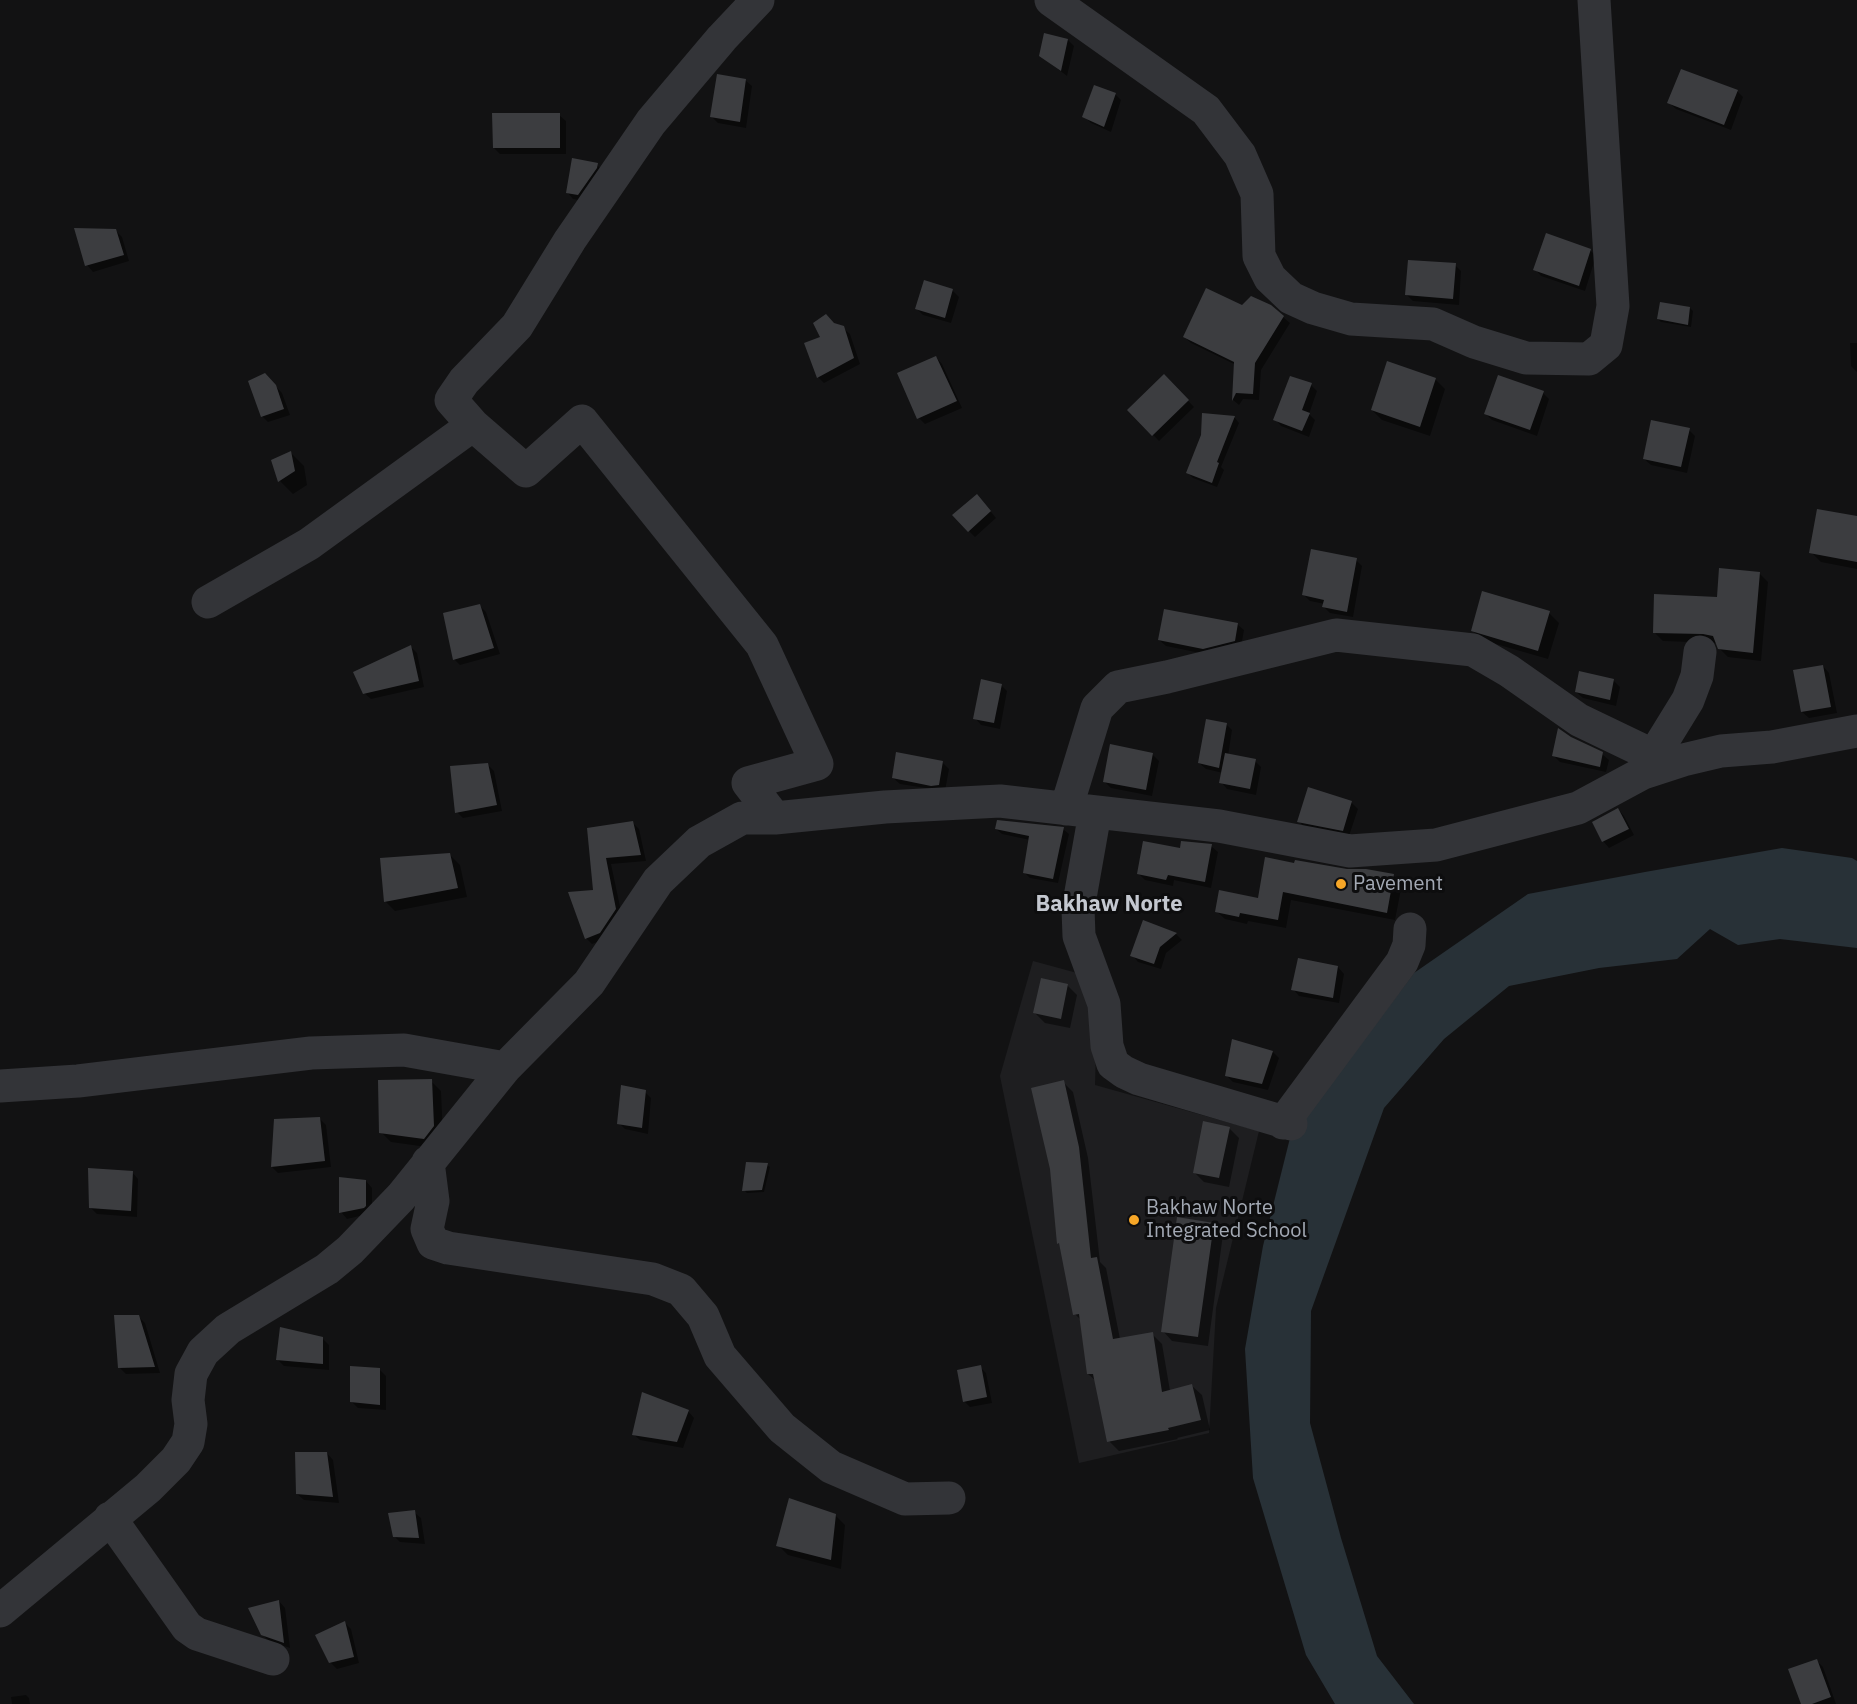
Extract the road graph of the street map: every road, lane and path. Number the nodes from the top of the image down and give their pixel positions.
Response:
1 (758, 0) edge
2 (1051, 0) edge
3 (1594, 0) edge
4 (472, 425) junction
5 (208, 602) dead end
6 (1700, 652) dead end
7 (1857, 731) edge
8 (1648, 764) junction
9 (1080, 811) junction
10 (776, 818) junction
11 (1410, 929) dead end
12 (505, 1068) junction
13 (0, 1086) edge
14 (428, 1162) junction
15 (949, 1498) dead end
16 (110, 1518) junction
17 (0, 1611) edge
18 (273, 1659) dead end

1 - 4 street
2 - 3 street
4 - 5 street
4 - 10 street
6 - 8 street
7 - 8 street
8 - 9 street
8 - 9 street
9 - 10 street
9 - 11 street
10 - 12 street
12 - 13 street
12 - 14 street
14 - 15 street
14 - 16 street
16 - 17 street
16 - 18 street

